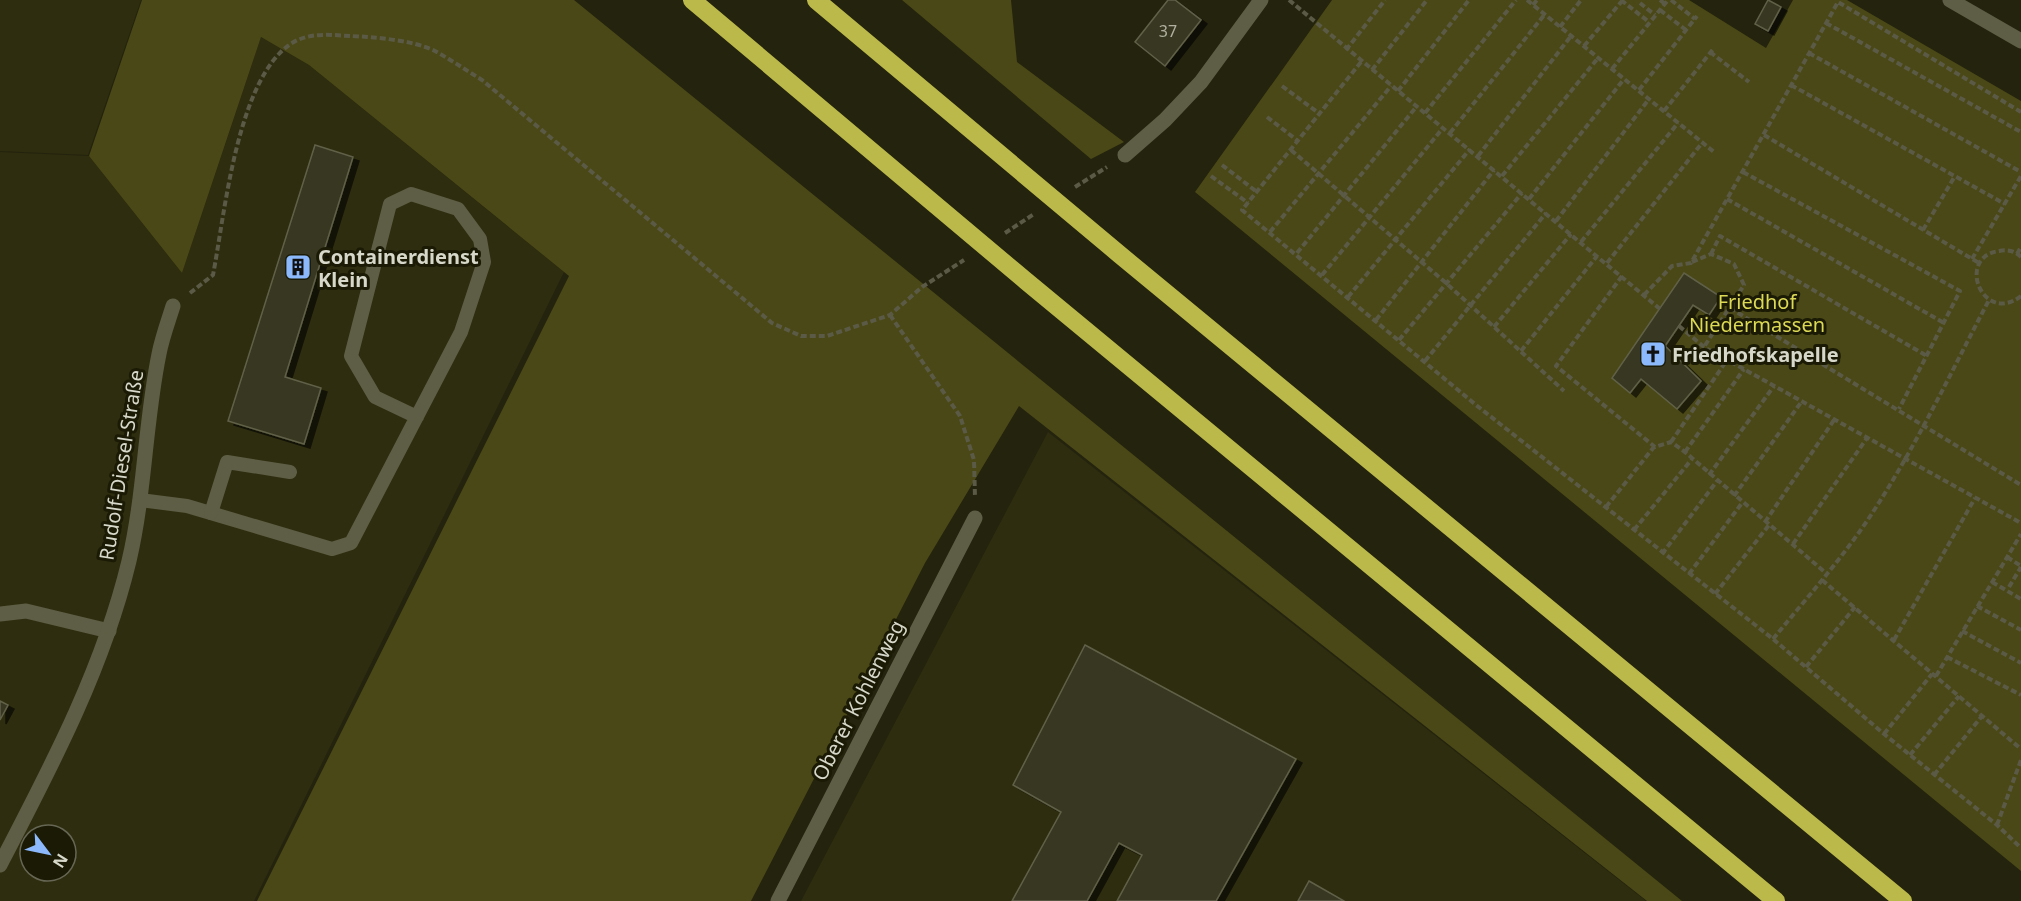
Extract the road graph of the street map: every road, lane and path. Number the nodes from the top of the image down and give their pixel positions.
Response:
1 (692, 0) edge
2 (816, 0) edge
3 (1261, 0) edge
4 (1289, 0) edge
5 (1385, 0) edge
6 (1427, 0) edge
7 (1469, 0) edge
8 (1516, 0) edge
9 (1527, 0) edge
10 (1537, 0) edge
11 (1581, 0) edge
12 (1622, 0) edge
13 (1660, 0) edge
14 (1950, 0) edge
15 (1668, 1) edge
16 (1640, 3) dead end
17 (1533, 5) junction
18 (1660, 10) junction
19 (1545, 14) junction
20 (1655, 15) junction
21 (1649, 22) junction
22 (1826, 23) junction
23 (1560, 27) junction
24 (1686, 30) junction
25 (1571, 36) junction
26 (2021, 41) edge
27 (1584, 46) junction
28 (1346, 50) junction
29 (1809, 53) junction
30 (1598, 58) junction
31 (1361, 62) junction
32 (1612, 69) junction
33 (1372, 70) junction
34 (1624, 79) junction
35 (1749, 82) dead end
36 (1791, 84) junction
37 (1282, 86) dead end
38 (1391, 86) junction
39 (1639, 90) junction
40 (1398, 91) junction
41 (1650, 99) junction
42 (1417, 106) junction
43 (1664, 111) junction
44 (2021, 112) edge
45 (1425, 113) junction
46 (1320, 114) junction
47 (1267, 117) dead end
48 (1678, 123) junction
49 (1443, 128) junction
50 (2021, 132) edge
51 (1450, 133) junction
52 (1764, 135) junction
53 (1298, 141) junction
54 (1702, 143) junction
55 (1470, 149) junction
56 (1291, 150) junction
57 (1714, 152) dead end
58 (1125, 155) dead end
59 (1478, 156) junction
60 (1222, 165) dead end
61 (1494, 170) junction
62 (1743, 172) junction
63 (1319, 174) junction
64 (2021, 174) edge
65 (1211, 176) dead end
66 (1502, 176) junction
67 (1955, 176) junction
68 (1257, 192) junction
69 (1522, 193) junction
70 (1344, 195) junction
71 (1529, 199) junction
72 (1727, 199) junction
73 (1248, 203) junction
74 (2005, 204) junction
75 (1546, 213) junction
76 (1370, 218) junction
77 (1556, 221) junction
78 (1923, 230) junction
79 (1270, 232) junction
80 (1571, 234) junction
81 (1396, 239) junction
82 (1581, 242) junction
83 (2021, 247) edge
84 (1297, 253) junction
85 (1711, 254) junction
86 (2019, 255) edge
87 (1598, 256) junction
88 (1972, 259) junction
89 (1422, 262) junction
90 (1691, 262) junction
91 (1607, 263) junction
92 (1979, 263) junction
93 (1322, 275) junction
94 (1622, 276) junction
95 (1446, 283) junction
96 (1644, 295) junction
97 (2021, 296) edge
98 (1348, 297) junction
99 (1989, 300) junction
100 (1470, 305) junction
101 (173, 306) joint
102 (1730, 308) junction
103 (1660, 309) dead end
104 (1376, 320) junction
105 (1944, 323) junction
106 (1679, 326) dead end
107 (1494, 327) junction
108 (1400, 340) junction
109 (1704, 346) junction
110 (1521, 351) junction
111 (1927, 356) junction
112 (1727, 360) junction
113 (1424, 361) junction
114 (1744, 369) junction
115 (1774, 386) junction
116 (1564, 391) dead end
117 (1802, 401) junction
118 (1899, 409) junction
119 (417, 417) junction
120 (1834, 420) junction
121 (1922, 425) junction
122 (1867, 438) junction
123 (1671, 442) junction
124 (1654, 447) junction
125 (1685, 452) junction
126 (1905, 458) junction
127 (1692, 459) junction
128 (290, 472) dead end
129 (1709, 475) junction
130 (1717, 481) junction
131 (2021, 485) edge
132 (1734, 496) junction
133 (1975, 498) junction
134 (140, 500) junction
135 (1742, 503) junction
136 (1606, 507) junction
137 (212, 513) junction
138 (975, 518) joint
139 (1767, 523) junction
140 (2021, 524) edge
141 (1634, 530) junction
142 (2021, 534) edge
143 (1793, 544) junction
144 (1662, 554) junction
145 (2007, 557) junction
146 (2021, 566) edge
147 (1689, 574) junction
148 (1827, 574) junction
149 (1822, 580) junction
150 (1992, 582) junction
151 (2009, 587) dead end
152 (1715, 594) junction
153 (2020, 596) edge
154 (1977, 606) junction
155 (1855, 607) junction
156 (0, 614) edge
157 (2021, 630) edge
158 (109, 631) junction
159 (1962, 631) junction
160 (1773, 639) junction
161 (1894, 640) junction
162 (1947, 657) junction
163 (2021, 663) edge
164 (1805, 667) junction
165 (1934, 675) junction
166 (2021, 695) edge
167 (1959, 696) junction
168 (1982, 716) junction
169 (1884, 734) junction
170 (2021, 748) edge
171 (1910, 755) junction
172 (2021, 760) edge
173 (1934, 775) junction
174 (1997, 825) junction
175 (2021, 848) edge
176 (0, 865) edge
177 (778, 901) edge
178 (1776, 901) edge
179 (1903, 901) edge

1 - 178 highway
2 - 179 highway
3 - 58 street
4 - 28 path
5 - 28 path
6 - 33 path
7 - 40 path
8 - 45 path
9 - 17 path
10 - 17 path
11 - 23 path
12 - 21 path
12 - 27 path
13 - 15 path
14 - 26 street
15 - 18 path
15 - 24 path
16 - 20 path
17 - 19 path
18 - 20 path
18 - 24 path
19 - 23 path
19 - 51 path
20 - 21 path
21 - 32 path
22 - 29 path
22 - 44 path
22 - 50 path
23 - 25 path
24 - 39 path
25 - 27 path
25 - 59 path
27 - 30 path
28 - 31 path
29 - 36 path
29 - 64 path
30 - 32 path
30 - 66 path
31 - 33 path
31 - 46 path
32 - 34 path
33 - 38 path
34 - 39 path
34 - 71 path
35 - 43 path
36 - 52 path
36 - 67 path
37 - 46 path
38 - 40 path
38 - 63 path
39 - 41 path
40 - 42 path
41 - 43 path
41 - 77 path
42 - 45 path
42 - 70 path
43 - 48 path
45 - 49 path
46 - 53 path
47 - 53 path
48 - 54 path
48 - 82 path
49 - 51 path
49 - 76 path
51 - 55 path
52 - 62 path
52 - 78 path
53 - 56 path
54 - 57 path
54 - 91 path
55 - 59 path
55 - 81 path
56 - 63 path
56 - 68 path
59 - 61 path
60 - 68 path
61 - 66 path
61 - 89 path
62 - 72 path
62 - 105 path
63 - 70 path
63 - 79 path
64 - 74 path
65 - 73 path
66 - 69 path
67 - 74 path
67 - 78 path
68 - 73 path
69 - 71 path
69 - 95 path
70 - 76 path
70 - 84 path
71 - 75 path
72 - 90 path
72 - 105 path
73 - 79 path
74 - 88 path
75 - 77 path
75 - 100 path
76 - 81 path
76 - 93 path
77 - 80 path
78 - 88 path
79 - 84 path
80 - 82 path
80 - 107 path
81 - 89 path
81 - 98 path
82 - 87 path
83 - 86 path
84 - 93 path
85 - 90 path
85 - 102 path
85 - 111 path
86 - 92 path
87 - 91 path
87 - 110 path
88 - 92 path
89 - 95 path
89 - 104 path
90 - 96 path
91 - 94 path
92 - 99 path
93 - 98 path
94 - 96 path
94 - 124 path
95 - 100 path
95 - 108 path
96 - 103 path
97 - 99 path
98 - 104 path
99 - 121 path
100 - 107 path
100 - 113 path
101 - 134 street, Rudolf-Diesel-Straße
101 - 138 path
102 - 109 path
102 - 118 path
104 - 108 path
105 - 111 path
106 - 109 path
107 - 110 path
108 - 113 path
109 - 112 path
110 - 116 path
111 - 118 path
112 - 114 path
112 - 123 path
113 - 136 path
114 - 115 path
114 - 125 path
115 - 117 path
115 - 129 path
117 - 120 path
117 - 132 path
118 - 121 path
119 - 119 lane
119 - 137 lane
120 - 122 path
120 - 139 path
121 - 126 path
121 - 131 path
122 - 126 path
122 - 143 path
123 - 124 path
123 - 125 path
124 - 136 path
125 - 127 path
126 - 133 path
126 - 148 path
127 - 129 path
127 - 141 path
128 - 137 lane
129 - 130 path
130 - 132 path
130 - 144 path
132 - 135 path
133 - 140 path
133 - 161 path
134 - 137 lane
134 - 158 street, Rudolf-Diesel-Straße
135 - 139 path
135 - 147 path
136 - 141 path
138 - 177 street, Oberer Kohlenweg
139 - 143 path
139 - 152 path
141 - 144 path
142 - 145 path
143 - 148 path
144 - 147 path
145 - 146 path
145 - 150 path
146 - 151 path
147 - 152 path
148 - 149 path
149 - 155 path
149 - 160 path
150 - 153 path
150 - 154 path
152 - 160 path
154 - 157 path
154 - 159 path
155 - 161 path
155 - 164 path
156 - 158 street
158 - 176 street, Rudolf-Diesel-Straße
159 - 162 path
159 - 163 path
160 - 164 path
161 - 165 path
162 - 165 path
162 - 166 path
164 - 169 path
165 - 167 path
165 - 169 path
167 - 168 path
167 - 171 path
168 - 170 path
168 - 173 path
169 - 171 path
171 - 173 path
172 - 174 path
173 - 174 path
174 - 175 path

